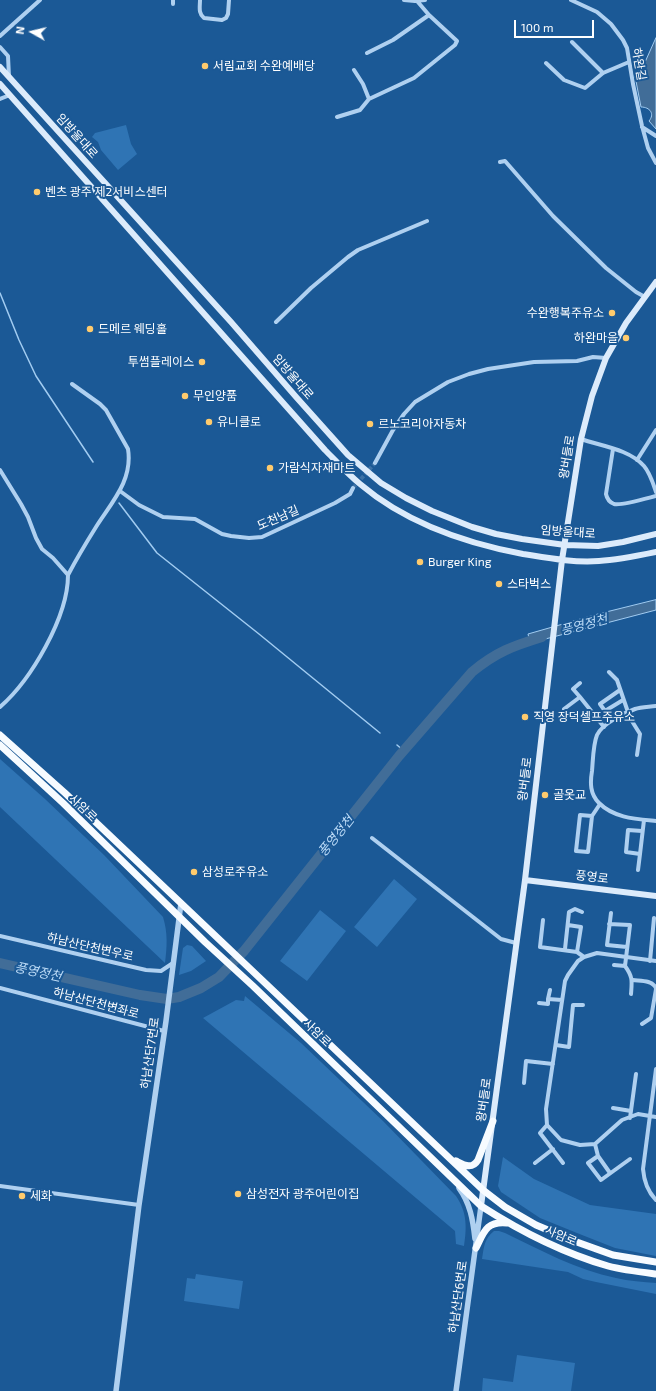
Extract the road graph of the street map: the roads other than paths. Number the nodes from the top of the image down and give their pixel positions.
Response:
1 (40, 0) edge
2 (200, 0) edge
3 (229, 0) edge
4 (404, 0) edge
5 (425, 0) edge
6 (571, 0) edge
7 (417, 1) junction
8 (581, 2) edge
9 (429, 15) junction
10 (0, 36) edge
11 (572, 42) dead end
12 (0, 47) edge
13 (367, 53) dead end
14 (629, 62) junction
15 (546, 63) dead end
16 (0, 67) edge
17 (354, 70) dead end
18 (603, 73) junction
19 (9, 78) junction
20 (0, 84) edge
21 (10, 95) junction
22 (0, 98) edge
23 (369, 99) junction
24 (336, 116) dead end
25 (642, 126) junction
26 (656, 136) edge
27 (500, 162) dead end
28 (656, 163) edge
29 (427, 221) dead end
30 (656, 282) edge
31 (645, 297) junction
32 (276, 322) dead end
33 (606, 358) junction
34 (72, 384) dead end
35 (656, 430) edge
36 (581, 439) junction
37 (613, 449) junction
38 (637, 460) junction
39 (375, 462) tunnel mouth
40 (0, 470) edge
41 (353, 488) tunnel mouth
42 (120, 491) junction
43 (656, 492) edge
44 (656, 496) edge
45 (656, 534) edge
46 (564, 545) junction
47 (656, 552) edge
48 (562, 560) junction
49 (68, 575) junction
50 (609, 672) dead end
51 (580, 683) dead end
52 (620, 690) junction
53 (580, 697) junction
54 (623, 700) junction
55 (656, 706) edge
56 (0, 707) edge
57 (564, 709) dead end
58 (627, 713) junction
59 (604, 727) junction
60 (0, 735) edge
61 (0, 745) edge
62 (637, 755) dead end
63 (600, 804) junction
64 (592, 816) junction
65 (644, 820) junction
66 (656, 821) edge
67 (642, 831) junction
68 (372, 838) dead end
69 (640, 854) junction
70 (638, 870) dead end
71 (525, 880) junction
72 (656, 896) edge
73 (181, 903) junction
74 (582, 912) dead end
75 (610, 913) dead end
76 (180, 917) junction
77 (654, 918) dead end
78 (543, 920) dead end
79 (609, 924) junction
80 (568, 925) junction
81 (0, 936) edge
82 (516, 943) junction
83 (627, 947) junction
84 (565, 949) junction
85 (577, 952) junction
86 (584, 957) junction
87 (626, 958) junction
88 (650, 961) junction
89 (656, 961) edge
90 (173, 963) junction
91 (614, 965) dead end
92 (625, 966) junction
93 (633, 980) junction
94 (0, 988) edge
95 (656, 989) edge
96 (550, 990) dead end
97 (631, 994) dead end
98 (548, 999) junction
99 (562, 1000) junction
100 (539, 1003) dead end
101 (583, 1005) dead end
102 (642, 1024) dead end
103 (164, 1031) junction
104 (556, 1045) junction
105 (553, 1064) junction
106 (656, 1069) edge
107 (636, 1074) dead end
108 (524, 1083) dead end
109 (613, 1108) dead end
110 (631, 1111) junction
111 (650, 1116) junction
112 (656, 1117) edge
113 (630, 1118) junction
114 (493, 1121) junction
115 (547, 1125) junction
116 (595, 1144) junction
117 (553, 1149) junction
118 (598, 1156) junction
119 (450, 1159) junction
120 (630, 1159) dead end
121 (536, 1163) dead end
122 (563, 1163) dead end
123 (610, 1173) junction
124 (452, 1178) junction
125 (0, 1186) edge
126 (483, 1190) junction
127 (656, 1200) edge
128 (139, 1205) junction
129 (482, 1206) junction
130 (509, 1223) junction
131 (476, 1248) junction
132 (656, 1262) edge
133 (656, 1274) edge
134 (116, 1391) edge
135 (456, 1391) edge

1 - 10 street
2 - 3 street
4 - 7 street
5 - 7 street
6 - 8 street, 하완길
7 - 9 street
8 - 14 street, 하완길
9 - 13 street
9 - 23 street
11 - 18 street
12 - 19 street
14 - 18 street
14 - 25 street, 하완길
15 - 18 street
16 - 19 main road, 임방울대로
17 - 23 street
19 - 46 main road, 임방울대로
20 - 21 main road, 임방울대로
21 - 22 street
21 - 48 main road, 임방울대로
23 - 24 street
25 - 26 street
25 - 28 street, 하완길
27 - 31 street
29 - 32 street
30 - 31 main road, 왕버들로
31 - 33 main road, 왕버들로
33 - 36 main road, 왕버들로
33 - 39 street
34 - 42 street
35 - 38 street
36 - 37 street
36 - 46 main road, 왕버들로
37 - 38 street
37 - 44 street
38 - 43 street
40 - 49 street
41 - 42 street, 도천남길
42 - 49 street
45 - 46 main road, 임방울대로
46 - 48 main road, 왕버들로
47 - 48 main road, 임방울대로
48 - 71 main road, 왕버들로
49 - 56 street
50 - 52 street
51 - 53 street
52 - 54 street
52 - 54 street
53 - 57 street
53 - 59 street
54 - 58 street
55 - 58 street
58 - 59 street
58 - 62 street
59 - 63 street
60 - 73 main road, 사암로
61 - 76 main road, 사암로
63 - 64 street
63 - 65 street
64 - 64 street
65 - 66 street
65 - 67 street
67 - 69 street
67 - 69 street
68 - 82 street
69 - 70 street
71 - 72 main road, 풍영로
71 - 82 main road, 왕버들로
73 - 76 street, 하남산단7번로
73 - 119 main road, 사암로
74 - 80 street
75 - 79 street
76 - 90 street, 하남산단7번로
76 - 124 main road, 사암로
77 - 88 street
78 - 84 street
79 - 83 street
79 - 83 street
80 - 84 street
80 - 85 street
81 - 90 street, 하남산단천변우로
82 - 114 main road, 왕버들로
83 - 87 street
84 - 85 street
85 - 86 street
86 - 87 street
86 - 99 street
87 - 88 street
87 - 92 street
88 - 89 street
90 - 103 street, 하남산단7번로
91 - 92 street
92 - 93 street
93 - 95 street
93 - 97 street
94 - 103 street, 하남산단천변좌로
95 - 102 street
96 - 98 street
98 - 99 street
98 - 100 street
99 - 104 street
101 - 104 street
103 - 128 street, 하남산단7번로
104 - 105 street
105 - 108 street
105 - 115 street
106 - 111 street
107 - 110 street
109 - 110 street
110 - 113 street
111 - 112 street
111 - 113 street
111 - 127 street
113 - 116 street
114 - 119 main road
114 - 126 main road, 왕버들로
115 - 116 street
115 - 117 street
116 - 118 street
117 - 121 street
117 - 122 street
118 - 123 street
118 - 123 street
119 - 126 main road, 사암로
120 - 123 street
124 - 129 main road, 사암로
124 - 131 street
125 - 128 street
126 - 129 main road, 왕버들로
126 - 132 main road, 사암로
128 - 134 street, 하남산단7번로
129 - 130 main road, 사암로
129 - 131 street, 하남산단6번로
130 - 131 main road
130 - 133 main road, 사암로
131 - 135 street, 하남산단6번로

